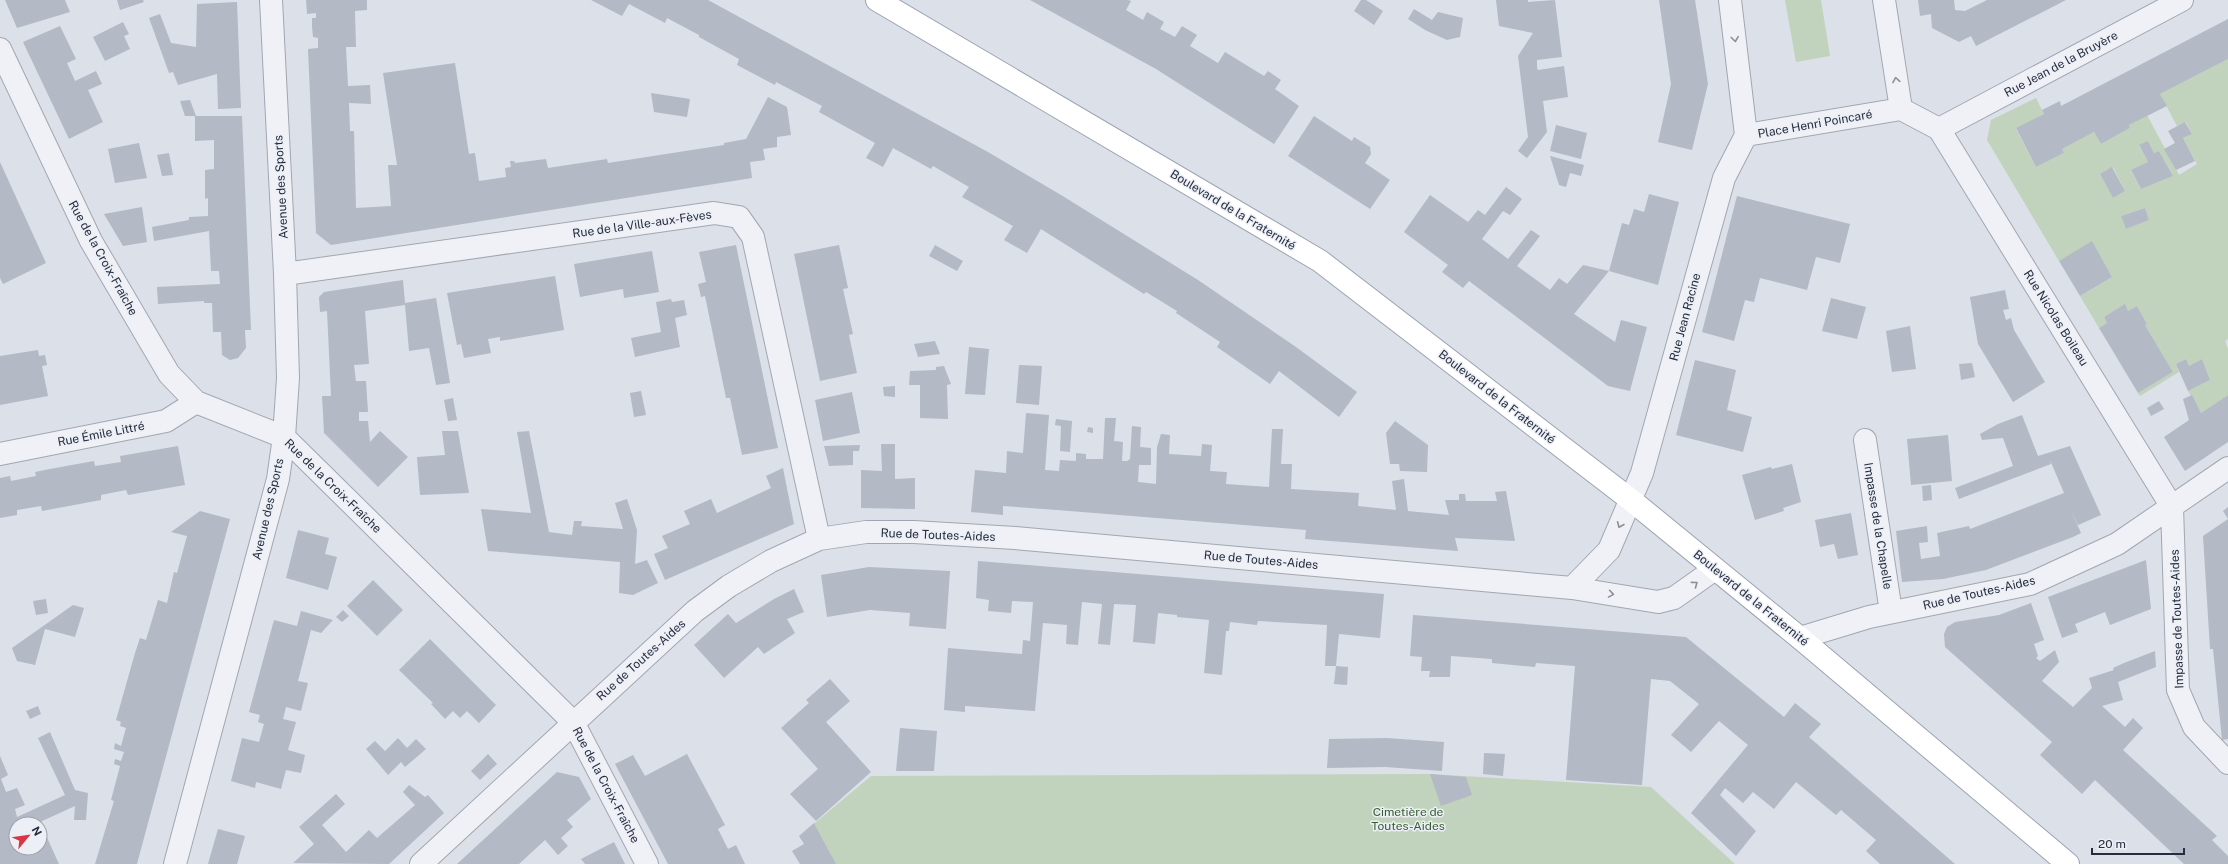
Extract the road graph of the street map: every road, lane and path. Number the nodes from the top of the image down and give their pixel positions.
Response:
1 (271, 0) edge
2 (877, 0) edge
3 (1730, 0) edge
4 (1884, 0) edge
5 (2182, 0) edge
6 (0, 49) edge
7 (1901, 109) junction
8 (1939, 129) junction
9 (1746, 135) junction
10 (285, 274) junction
11 (196, 402) junction
12 (284, 437) junction
13 (1865, 440) dead end
14 (0, 454) edge
15 (2228, 468) edge
16 (1631, 500) junction
17 (2172, 507) junction
18 (819, 539) junction
19 (1715, 569) junction
20 (1572, 588) junction
21 (1891, 612) junction
22 (1800, 638) junction
23 (573, 722) junction
24 (2228, 762) edge
25 (175, 864) edge
26 (421, 864) edge
27 (647, 864) edge
28 (2068, 864) edge

1 - 10 street, Avenue des Sports
2 - 16 main road, Boulevard de la Fraternité
3 -> 9 street, Place Henri Poincaré
7 -> 4 street
5 - 8 street, Rue Jean de la Bruyère
6 - 11 street, Rue de la Croix-Fraîche
7 - 8 street
7 - 9 street, Place Henri Poincaré
8 - 17 street, Rue Nicolas Boileau
9 - 16 street, Rue Jean Racine
10 - 12 street, Avenue des Sports
10 - 18 street, Rue de la Ville-aux-Fèves
11 - 12 street, Rue de la Croix-Fraîche
11 - 14 street, Rue Émile Littré
12 - 23 street, Rue de la Croix-Fraîche
12 - 25 street, Avenue des Sports
13 - 21 street, Impasse de la Chapelle
15 - 17 street, Rue de Toutes-Aides
16 - 19 main road, Boulevard de la Fraternité
16 -> 20 street
17 - 21 street, Rue de Toutes-Aides
17 - 24 street, Impasse de Toutes-Aides
18 - 20 street, Rue de Toutes-Aides
18 - 23 street, Rue de Toutes-Aides
20 -> 19 street, Rue de Toutes-Aides
19 - 22 main road, Boulevard de la Fraternité
21 - 22 street, Rue de Toutes-Aides
22 - 28 main road, Boulevard de la Fraternité
23 - 26 street, Rue de Toutes-Aides
23 - 27 street, Rue de la Croix-Fraîche

